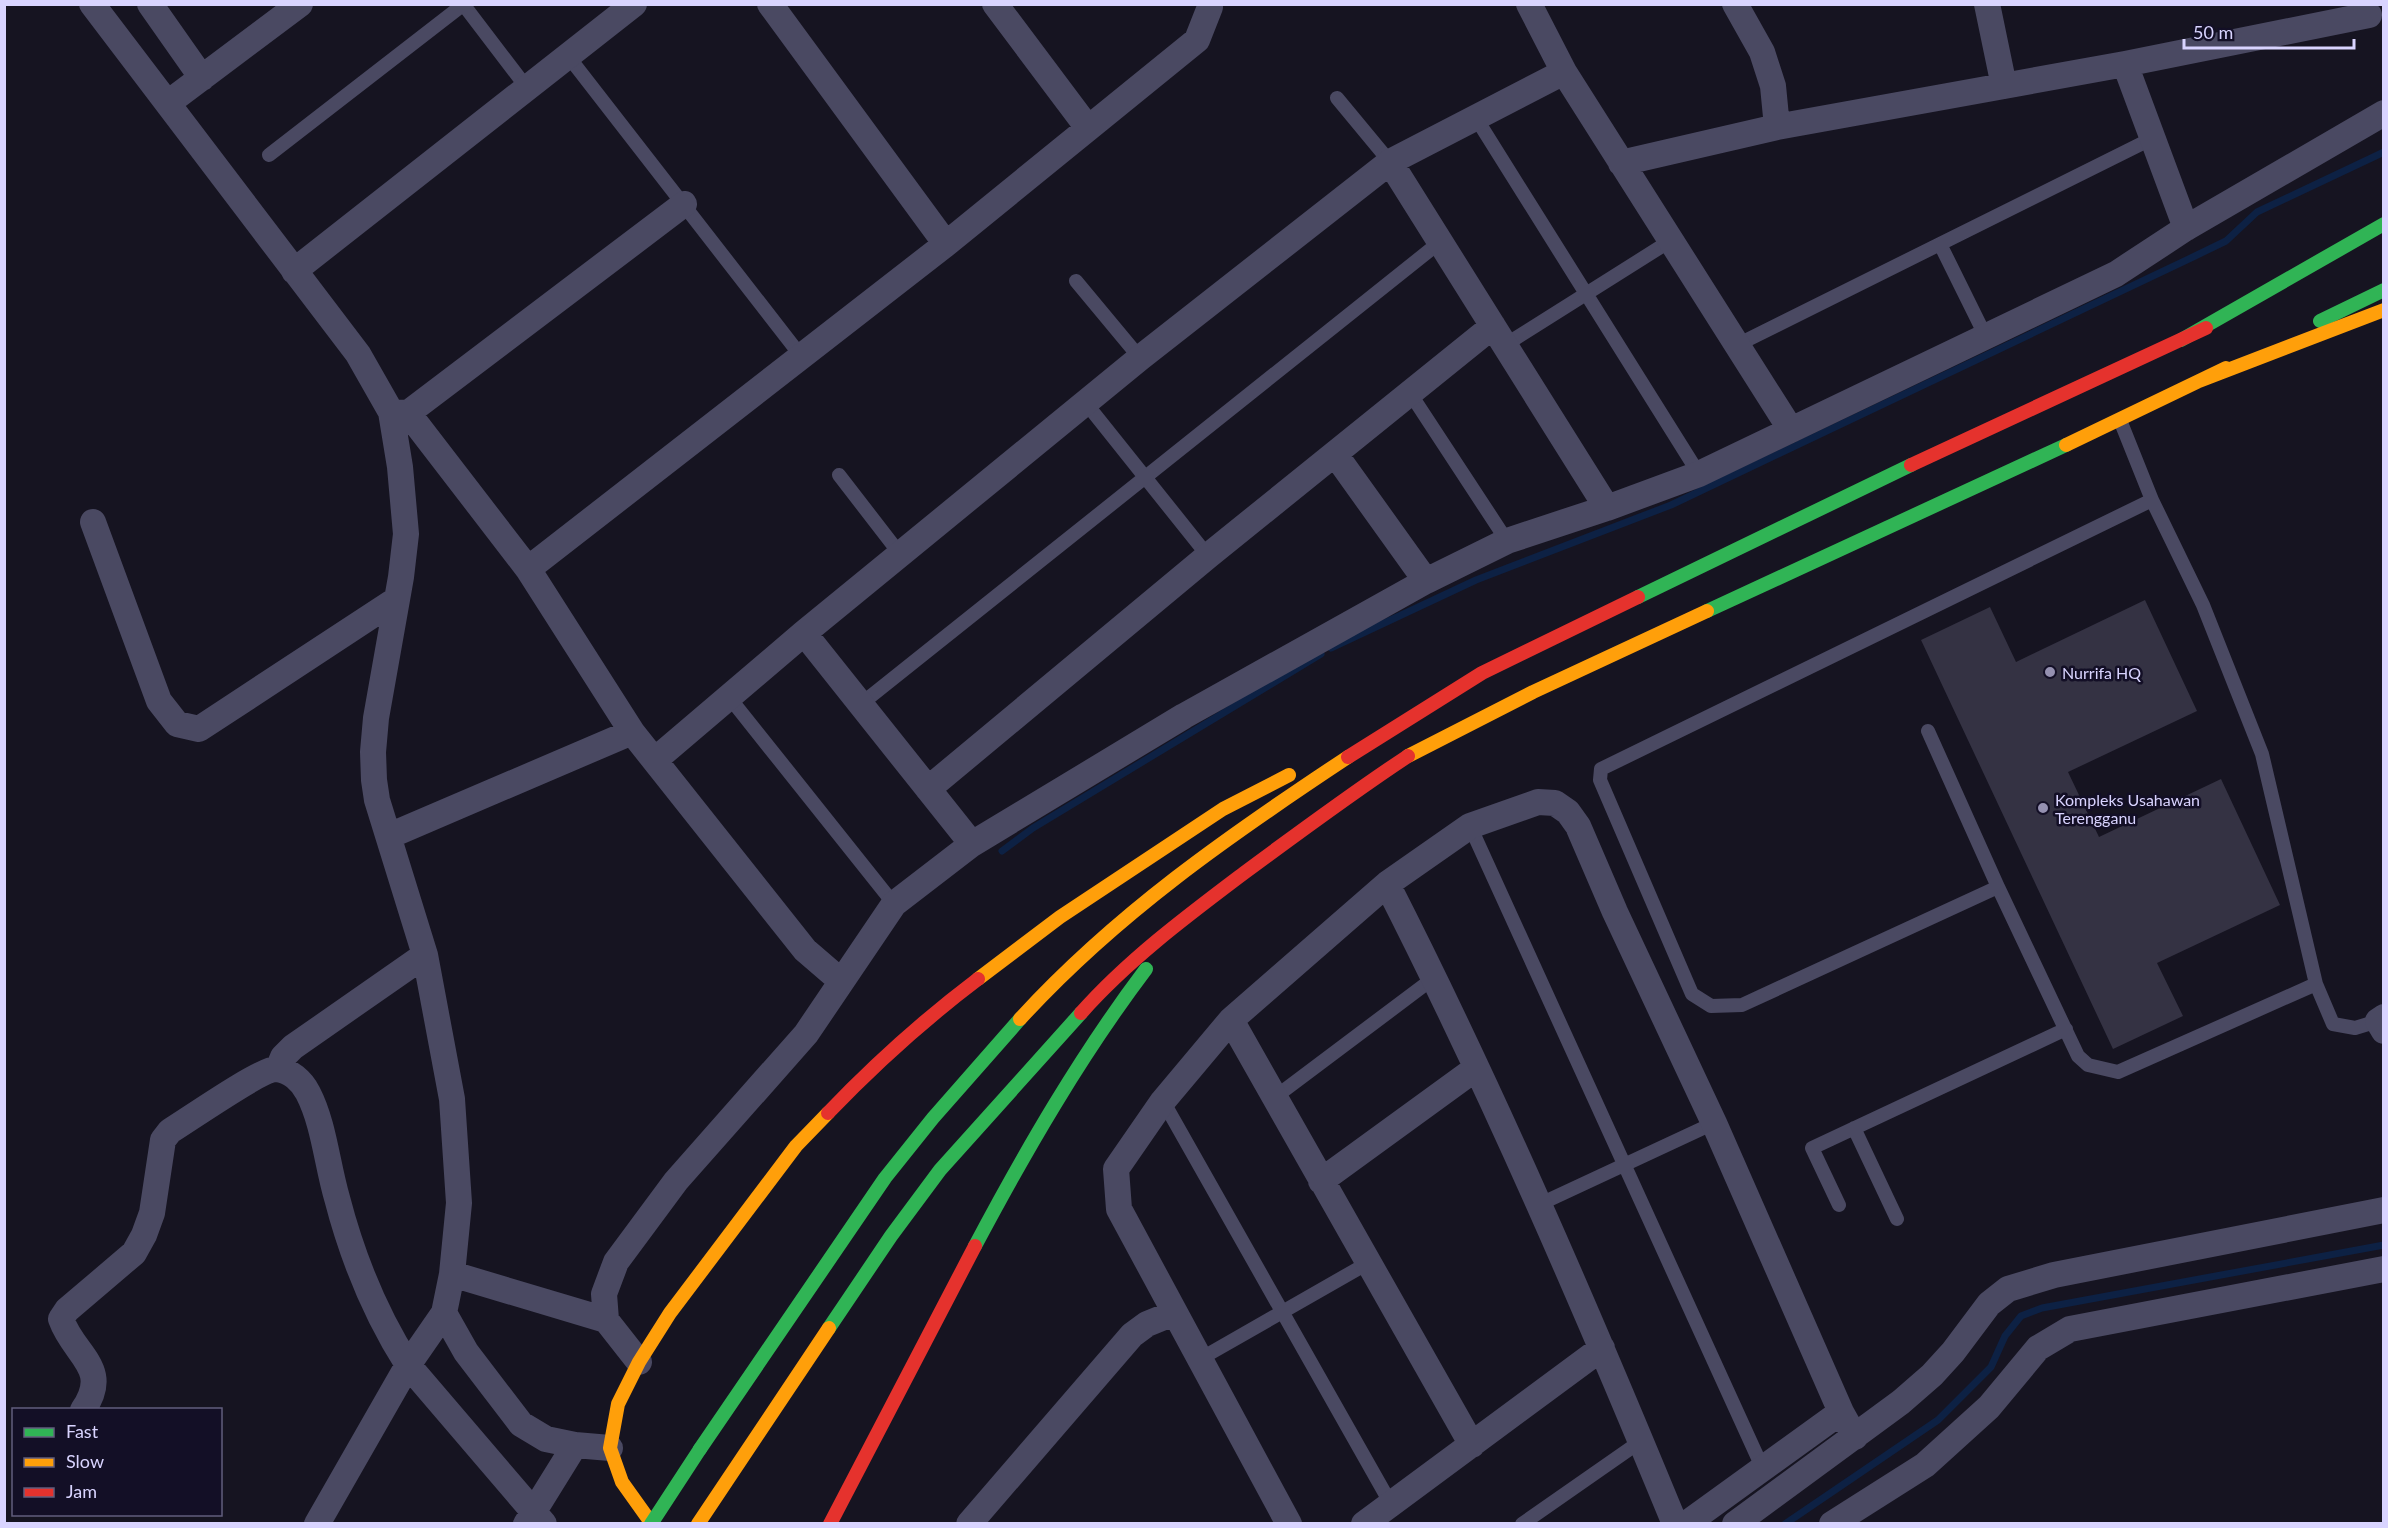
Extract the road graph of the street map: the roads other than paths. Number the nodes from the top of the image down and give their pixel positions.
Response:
1 (92, 4) edge
2 (150, 4) edge
3 (300, 4) edge
4 (634, 4) edge
5 (770, 4) edge
6 (995, 4) edge
7 (1209, 4) edge
8 (1529, 4) edge
9 (1735, 4) edge
10 (1987, 4) edge
11 (463, 5) edge
12 (2369, 15) dead end
13 (568, 56) junction
14 (2125, 64) junction
15 (1564, 72) junction
16 (202, 78) junction
17 (2004, 86) junction
18 (527, 88) junction
19 (1337, 98) dead end
20 (168, 103) junction
21 (2384, 113) edge
22 (1476, 118) junction
23 (1777, 127) junction
24 (1088, 128) junction
25 (2153, 138) junction
26 (269, 155) dead end
27 (1390, 162) junction
28 (1621, 163) junction
29 (684, 204) junction
30 (2384, 224) edge
31 (2186, 228) junction
32 (1670, 241) junction
33 (1440, 242) junction
34 (945, 244) junction
35 (1940, 244) junction
36 (2351, 259) dead end
37 (294, 271) junction
38 (1076, 281) dead end
39 (2384, 290) edge
40 (1586, 294) junction
41 (2384, 310) edge
42 (1985, 335) junction
43 (1499, 336) junction
44 (2181, 340) junction
45 (1737, 345) junction
46 (801, 356) junction
47 (1140, 358) junction
48 (2199, 381) junction
49 (1410, 393) junction
50 (1085, 402) junction
51 (400, 412) junction
52 (2120, 420) junction
53 (1791, 430) junction
54 (1335, 454) junction
55 (1699, 474) junction
56 (839, 475) dead end
57 (1145, 477) junction
58 (2152, 500) junction
59 (1607, 508) junction
60 (93, 522) dead end
61 (1507, 542) junction
62 (900, 554) junction
63 (1208, 556) junction
64 (528, 569) junction
65 (1425, 581) junction
66 (397, 598) junction
67 (804, 633) junction
68 (1458, 686) junction
69 (729, 697) junction
70 (861, 704) junction
71 (632, 732) junction
72 (1928, 732) dead end
73 (1325, 756) dead end
74 (655, 760) junction
75 (1305, 766) dead end
76 (928, 789) junction
77 (1470, 826) junction
78 (388, 836) junction
79 (972, 844) junction
80 (1387, 884) junction
81 (1998, 887) junction
82 (894, 904) junction
83 (1183, 919) junction
84 (425, 955) junction
85 (1435, 977) junction
86 (841, 981) junction
87 (2316, 984) junction
88 (1231, 1020) junction
89 (2382, 1023) edge
90 (2066, 1029) junction
91 (278, 1069) junction
92 (1475, 1069) junction
93 (1274, 1098) junction
94 (1163, 1101) junction
95 (1714, 1123) junction
96 (1854, 1128) junction
97 (1624, 1164) junction
98 (1322, 1181) junction
99 (1538, 1205) junction
100 (1839, 1205) dead end
101 (2384, 1210) edge
102 (1897, 1219) dead end
103 (1368, 1263) junction
104 (2384, 1269) edge
105 (452, 1274) junction
106 (1283, 1312) junction
107 (1174, 1313) junction
108 (439, 1320) junction
109 (606, 1320) junction
110 (1602, 1348) junction
111 (1200, 1359) junction
112 (411, 1361) junction
113 (639, 1362) junction
114 (84, 1408) edge
115 (1841, 1412) junction
116 (1855, 1437) junction
117 (1641, 1441) junction
118 (1472, 1444) junction
119 (575, 1445) junction
120 (610, 1448) junction
121 (1762, 1469) junction
122 (1391, 1504) junction
123 (534, 1520) edge
124 (317, 1524) edge
125 (652, 1524) edge
126 (698, 1524) edge
127 (830, 1524) edge
128 (969, 1524) edge
129 (1289, 1524) edge
130 (1364, 1524) edge
131 (1522, 1524) edge
132 (1675, 1524) edge
133 (1686, 1524) edge
134 (1735, 1524) edge
135 (1832, 1524) edge

1 - 20 street
2 - 16 street
3 - 16 street
4 - 13 street
5 - 34 street
6 - 24 street
7 - 24 street
8 - 15 street
9 - 23 street
10 - 17 street
11 - 18 lane
11 - 26 lane
12 - 14 street
13 - 18 street
13 - 29 lane
14 - 17 street
14 - 25 street
15 - 22 street
15 - 28 street
16 - 20 street
17 - 23 street
18 - 37 street
19 - 27 lane
20 - 37 street
21 - 31 street
22 - 27 street
22 - 40 lane
23 - 28 street
24 - 34 street
25 - 31 street
25 - 35 lane
27 - 33 street
27 - 47 street
28 - 32 street
29 - 46 lane
29 - 51 street
30 - 44 main road
31 - 42 street
32 - 40 lane
32 - 45 street
33 - 43 street
33 - 57 lane
34 - 46 street
35 - 42 lane
35 - 45 lane
36 - 44 main road
37 - 51 street
38 - 47 lane
39 - 48 main road
40 - 43 lane
40 - 55 lane
41 - 48 main road
42 - 53 street
43 - 49 street
43 - 59 street
44 - 68 main road
45 - 53 street
46 - 64 street
47 - 50 street
48 - 52 main road
49 - 54 street
49 - 61 lane
50 - 57 lane
50 - 62 street
51 - 64 street
51 - 66 street
52 - 58 lane
52 - 83 main road
53 - 55 street
54 - 63 street
54 - 65 street
55 - 59 street
56 - 62 lane
57 - 63 lane
57 - 70 lane
58 - 81 lane
58 - 87 lane
59 - 61 street
60 - 66 street
61 - 65 street
62 - 67 street
63 - 76 street
64 - 71 street
65 - 79 street
66 - 78 street
67 - 69 street
67 - 70 street
68 - 73 main road
68 - 125 main road, bridge
69 - 74 street
69 - 82 lane
70 - 76 street
71 - 74 street
71 - 78 street
72 - 81 lane
74 - 86 street
75 - 113 main road
76 - 79 street
77 - 80 street
77 - 95 street
77 - 97 lane
78 - 84 street
79 - 82 street
80 - 85 street
80 - 88 street
81 - 90 lane
82 - 86 street
83 - 126 main road
83 - 127 main road
84 - 91 street
84 - 105 street
85 - 92 street
85 - 93 lane
86 - 109 street
87 - 89 lane
87 - 90 lane
88 - 93 street
88 - 94 street
90 - 96 lane
91 - 112 street
91 - 114 street
92 - 98 street
92 - 99 street
93 - 98 street
94 - 106 lane
94 - 107 street
95 - 97 lane
95 - 115 street
96 - 100 lane
96 - 102 lane
97 - 99 lane
97 - 121 lane
98 - 103 street
99 - 110 street
101 - 116 street
103 - 106 lane
103 - 118 street
104 - 135 street
105 - 108 street
105 - 109 street
106 - 111 lane
106 - 122 lane
107 - 111 street
107 - 128 street
108 - 112 street
108 - 119 street
109 - 113 street
110 - 117 street
110 - 118 street
111 - 129 street
112 - 123 street
112 - 124 street
113 - 120 main road
115 - 116 street
115 - 121 street
116 - 134 street
117 - 131 lane
117 - 132 street
118 - 122 street
119 - 120 street
119 - 123 street
120 - 125 main road
121 - 133 street
122 - 130 street

